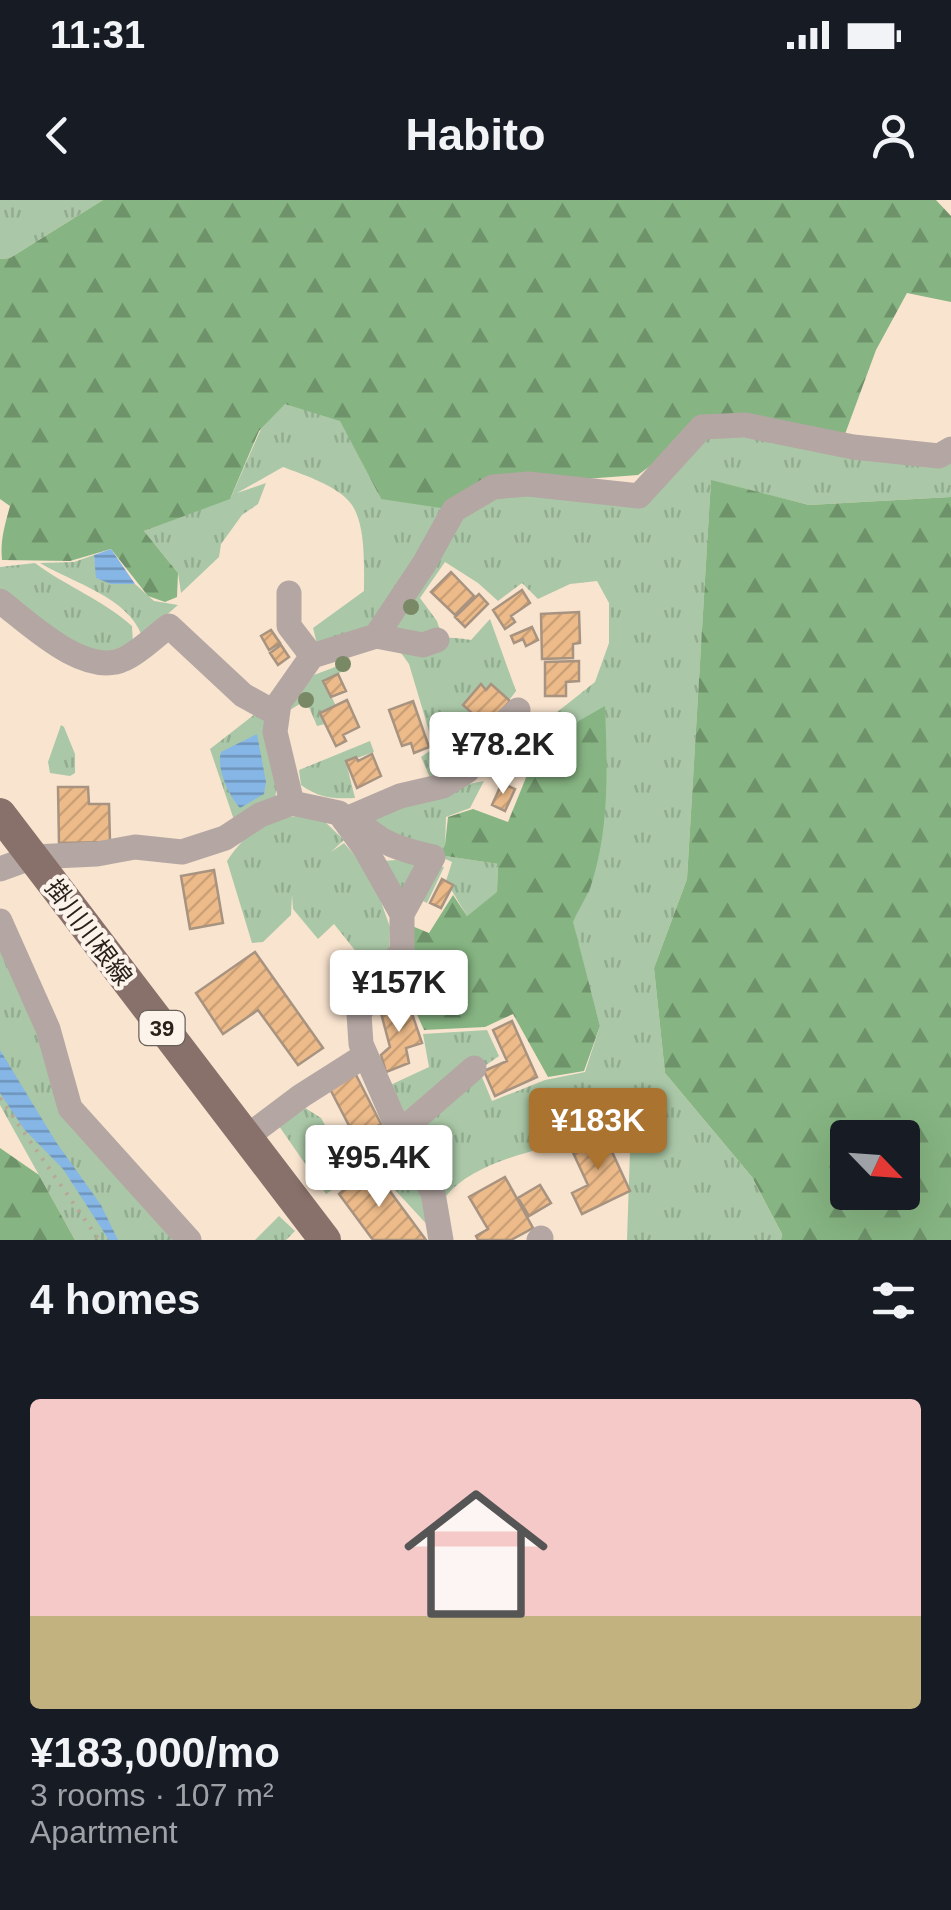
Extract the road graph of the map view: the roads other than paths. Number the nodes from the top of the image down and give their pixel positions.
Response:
1 (947, 458) edge
2 (290, 593) dead end
3 (0, 601) edge
4 (376, 636) junction
5 (438, 640) dead end
6 (312, 656) junction
7 (518, 710) dead end
8 (278, 714) junction
9 (292, 803) junction
10 (0, 814) edge
11 (349, 818) junction
12 (33, 856) junction
13 (0, 869) edge
14 (402, 914) junction
15 (0, 921) edge
16 (364, 1056) junction
17 (474, 1068) dead end
18 (400, 1132) junction
19 (245, 1138) junction
20 (189, 1240) edge
21 (325, 1240) edge
22 (442, 1240) edge

1 - 4 street
2 - 6 street
3 - 8 street
4 - 5 street
4 - 6 street
6 - 8 street
7 - 11 street
8 - 9 street
9 - 11 street
9 - 12 street
10 - 12 main road, 掛川川根線 / 39
11 - 14 street
11 - 14 street
12 - 13 street
12 - 19 main road, 掛川川根線 / 39
14 - 16 street
15 - 20 street
16 - 18 street
16 - 19 street
17 - 18 street
18 - 22 street
19 - 21 main road, 掛川川根線 / 39

